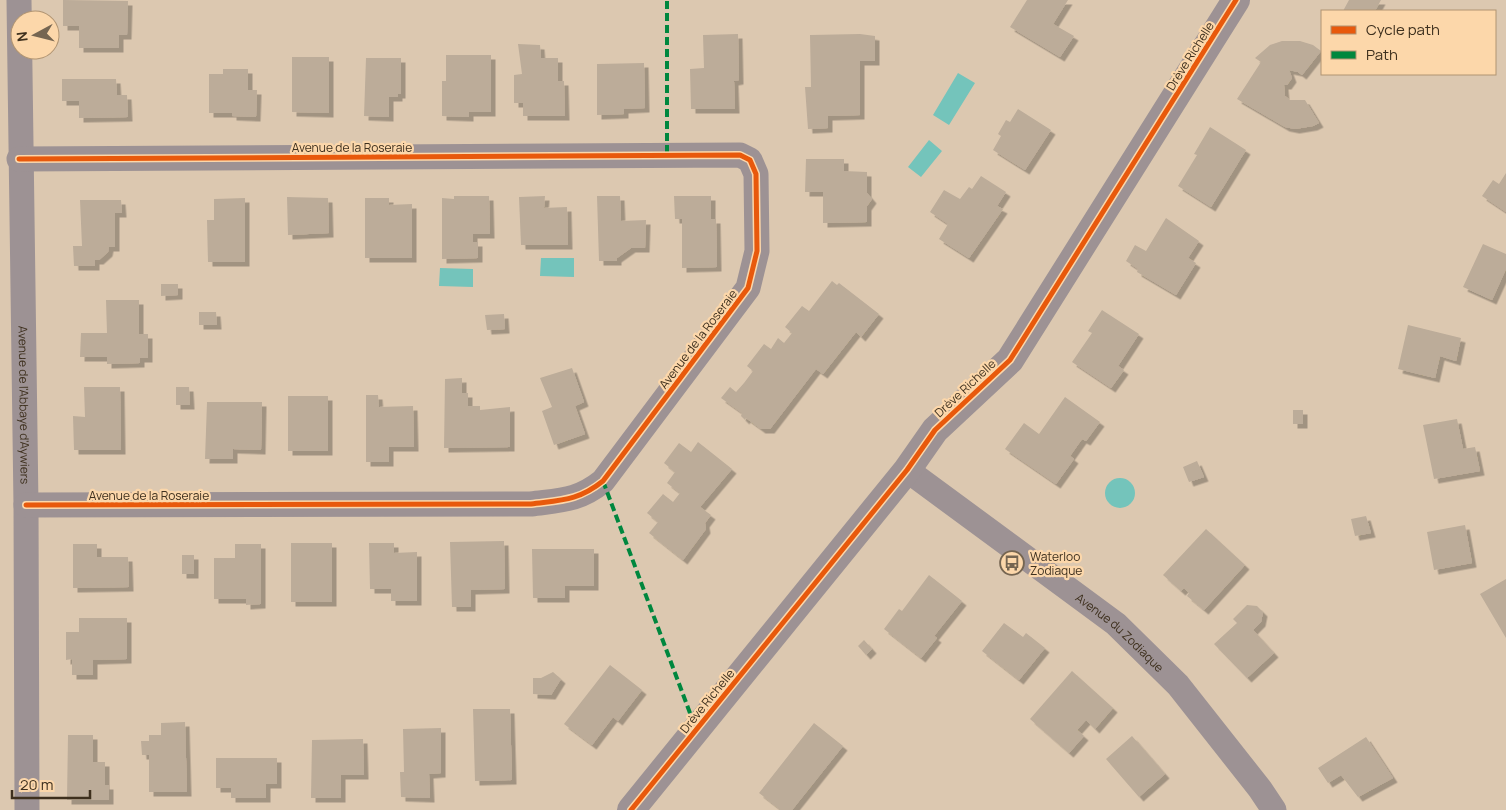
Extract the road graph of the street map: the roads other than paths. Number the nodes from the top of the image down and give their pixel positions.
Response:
1 (19, 0) edge
2 (1236, 0) edge
3 (20, 159) junction
4 (907, 470) junction
5 (26, 505) junction
6 (28, 810) edge
7 (631, 810) edge
8 (1274, 810) edge

1 - 3 street, Avenue de l'Abbaye d'Aywiers
2 - 4 street, Drève Richelle
3 - 5 street, Avenue de l'Abbaye d'Aywiers
3 - 5 street, Avenue de la Roseraie
4 - 7 street, Drève Richelle
4 - 8 street, Avenue du Zodiaque
5 - 6 street, Avenue de l'Abbaye d'Aywiers

